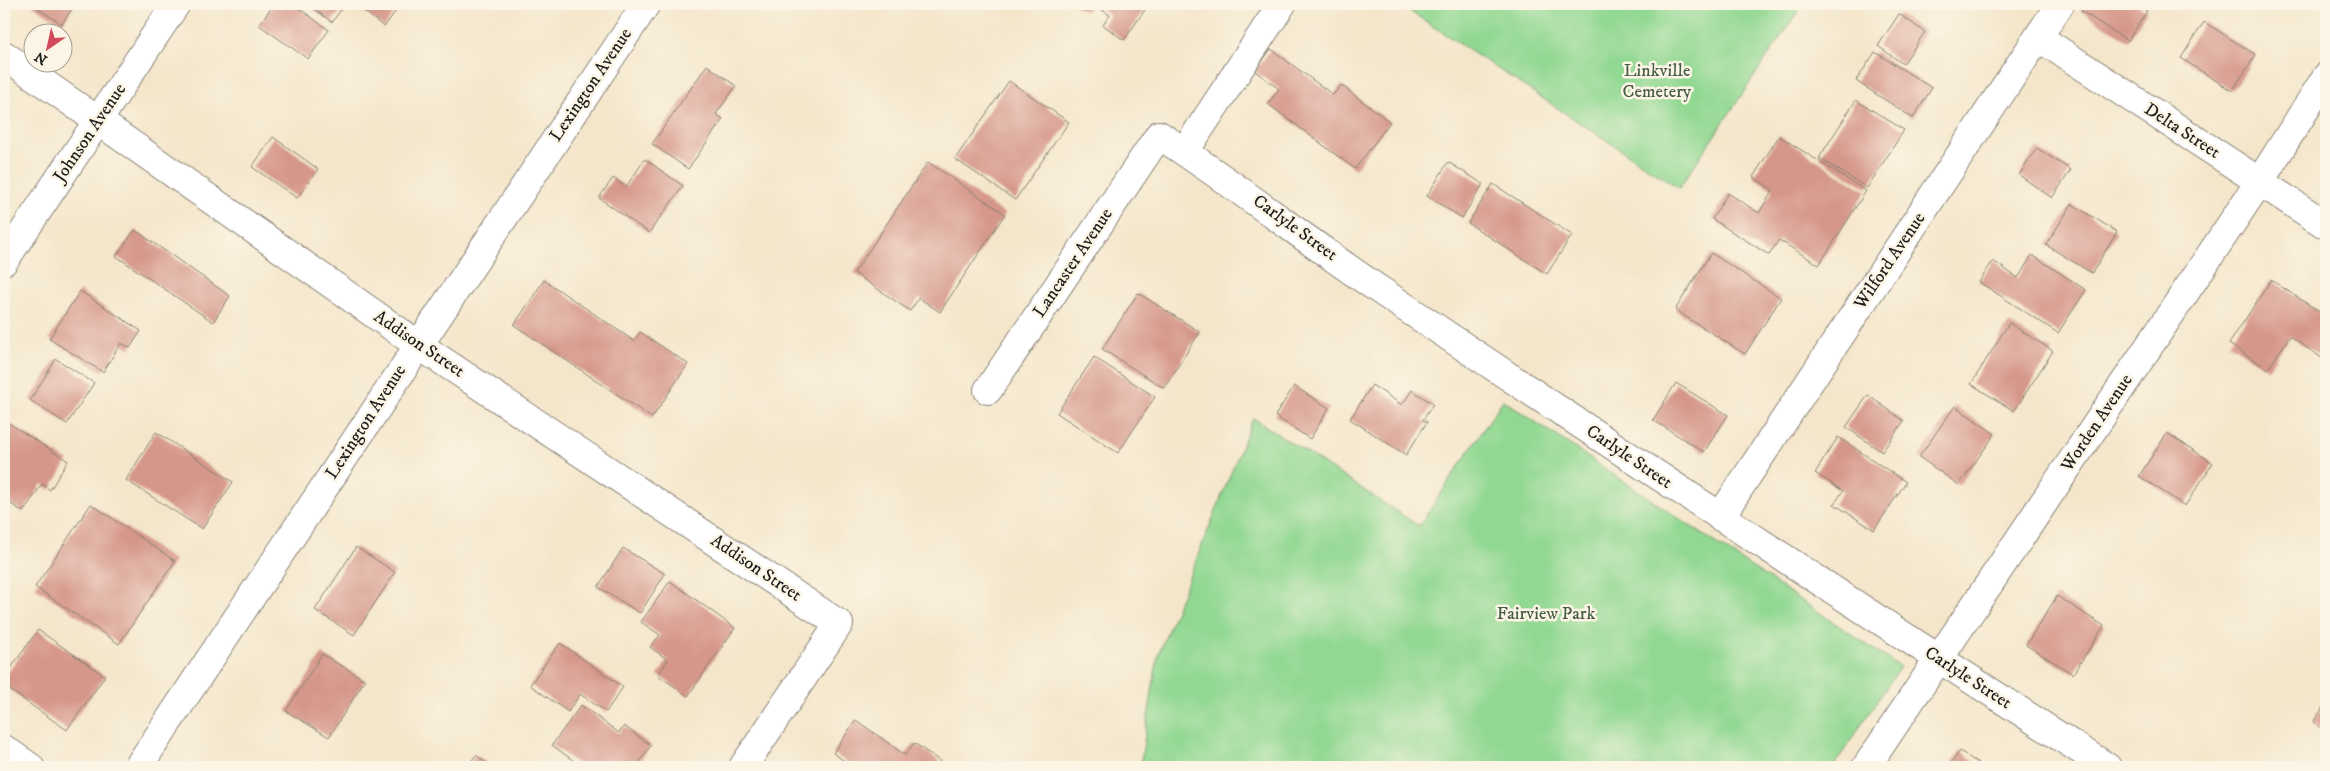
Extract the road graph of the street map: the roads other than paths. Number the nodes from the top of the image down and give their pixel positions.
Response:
1 (176, 4) edge
2 (646, 4) edge
3 (1282, 4) edge
4 (2060, 4) edge
5 (2038, 37) junction
6 (4, 55) edge
7 (2326, 77) edge
8 (99, 121) junction
9 (1159, 135) joint
10 (1185, 152) junction
11 (2260, 181) junction
12 (2326, 225) edge
13 (4, 261) edge
14 (418, 344) junction
15 (988, 390) dead end
16 (1720, 517) junction
17 (1938, 659) junction
18 (4, 749) edge
19 (30, 767) edge
20 (138, 767) edge
21 (743, 767) edge
22 (1866, 767) edge
23 (2107, 767) edge

1 - 8 street, Johnson Avenue
2 - 14 street, Lexington Avenue
3 - 10 street
4 - 5 street, Wilford Avenue
5 - 11 street, Delta Street
5 - 16 street, Wilford Avenue
6 - 8 street, Addison Street
7 - 11 street, Worden Avenue
8 - 13 street, Johnson Avenue
8 - 14 street, Addison Street
9 - 10 street, Carlyle Street
9 - 15 street, Lancaster Avenue
10 - 16 street, Carlyle Street
11 - 12 street, Delta Street
11 - 17 street, Worden Avenue
14 - 20 street, Lexington Avenue
14 - 21 street, Addison Street
16 - 17 street, Carlyle Street
17 - 22 street, Worden Avenue
17 - 23 street, Carlyle Street
18 - 19 street

